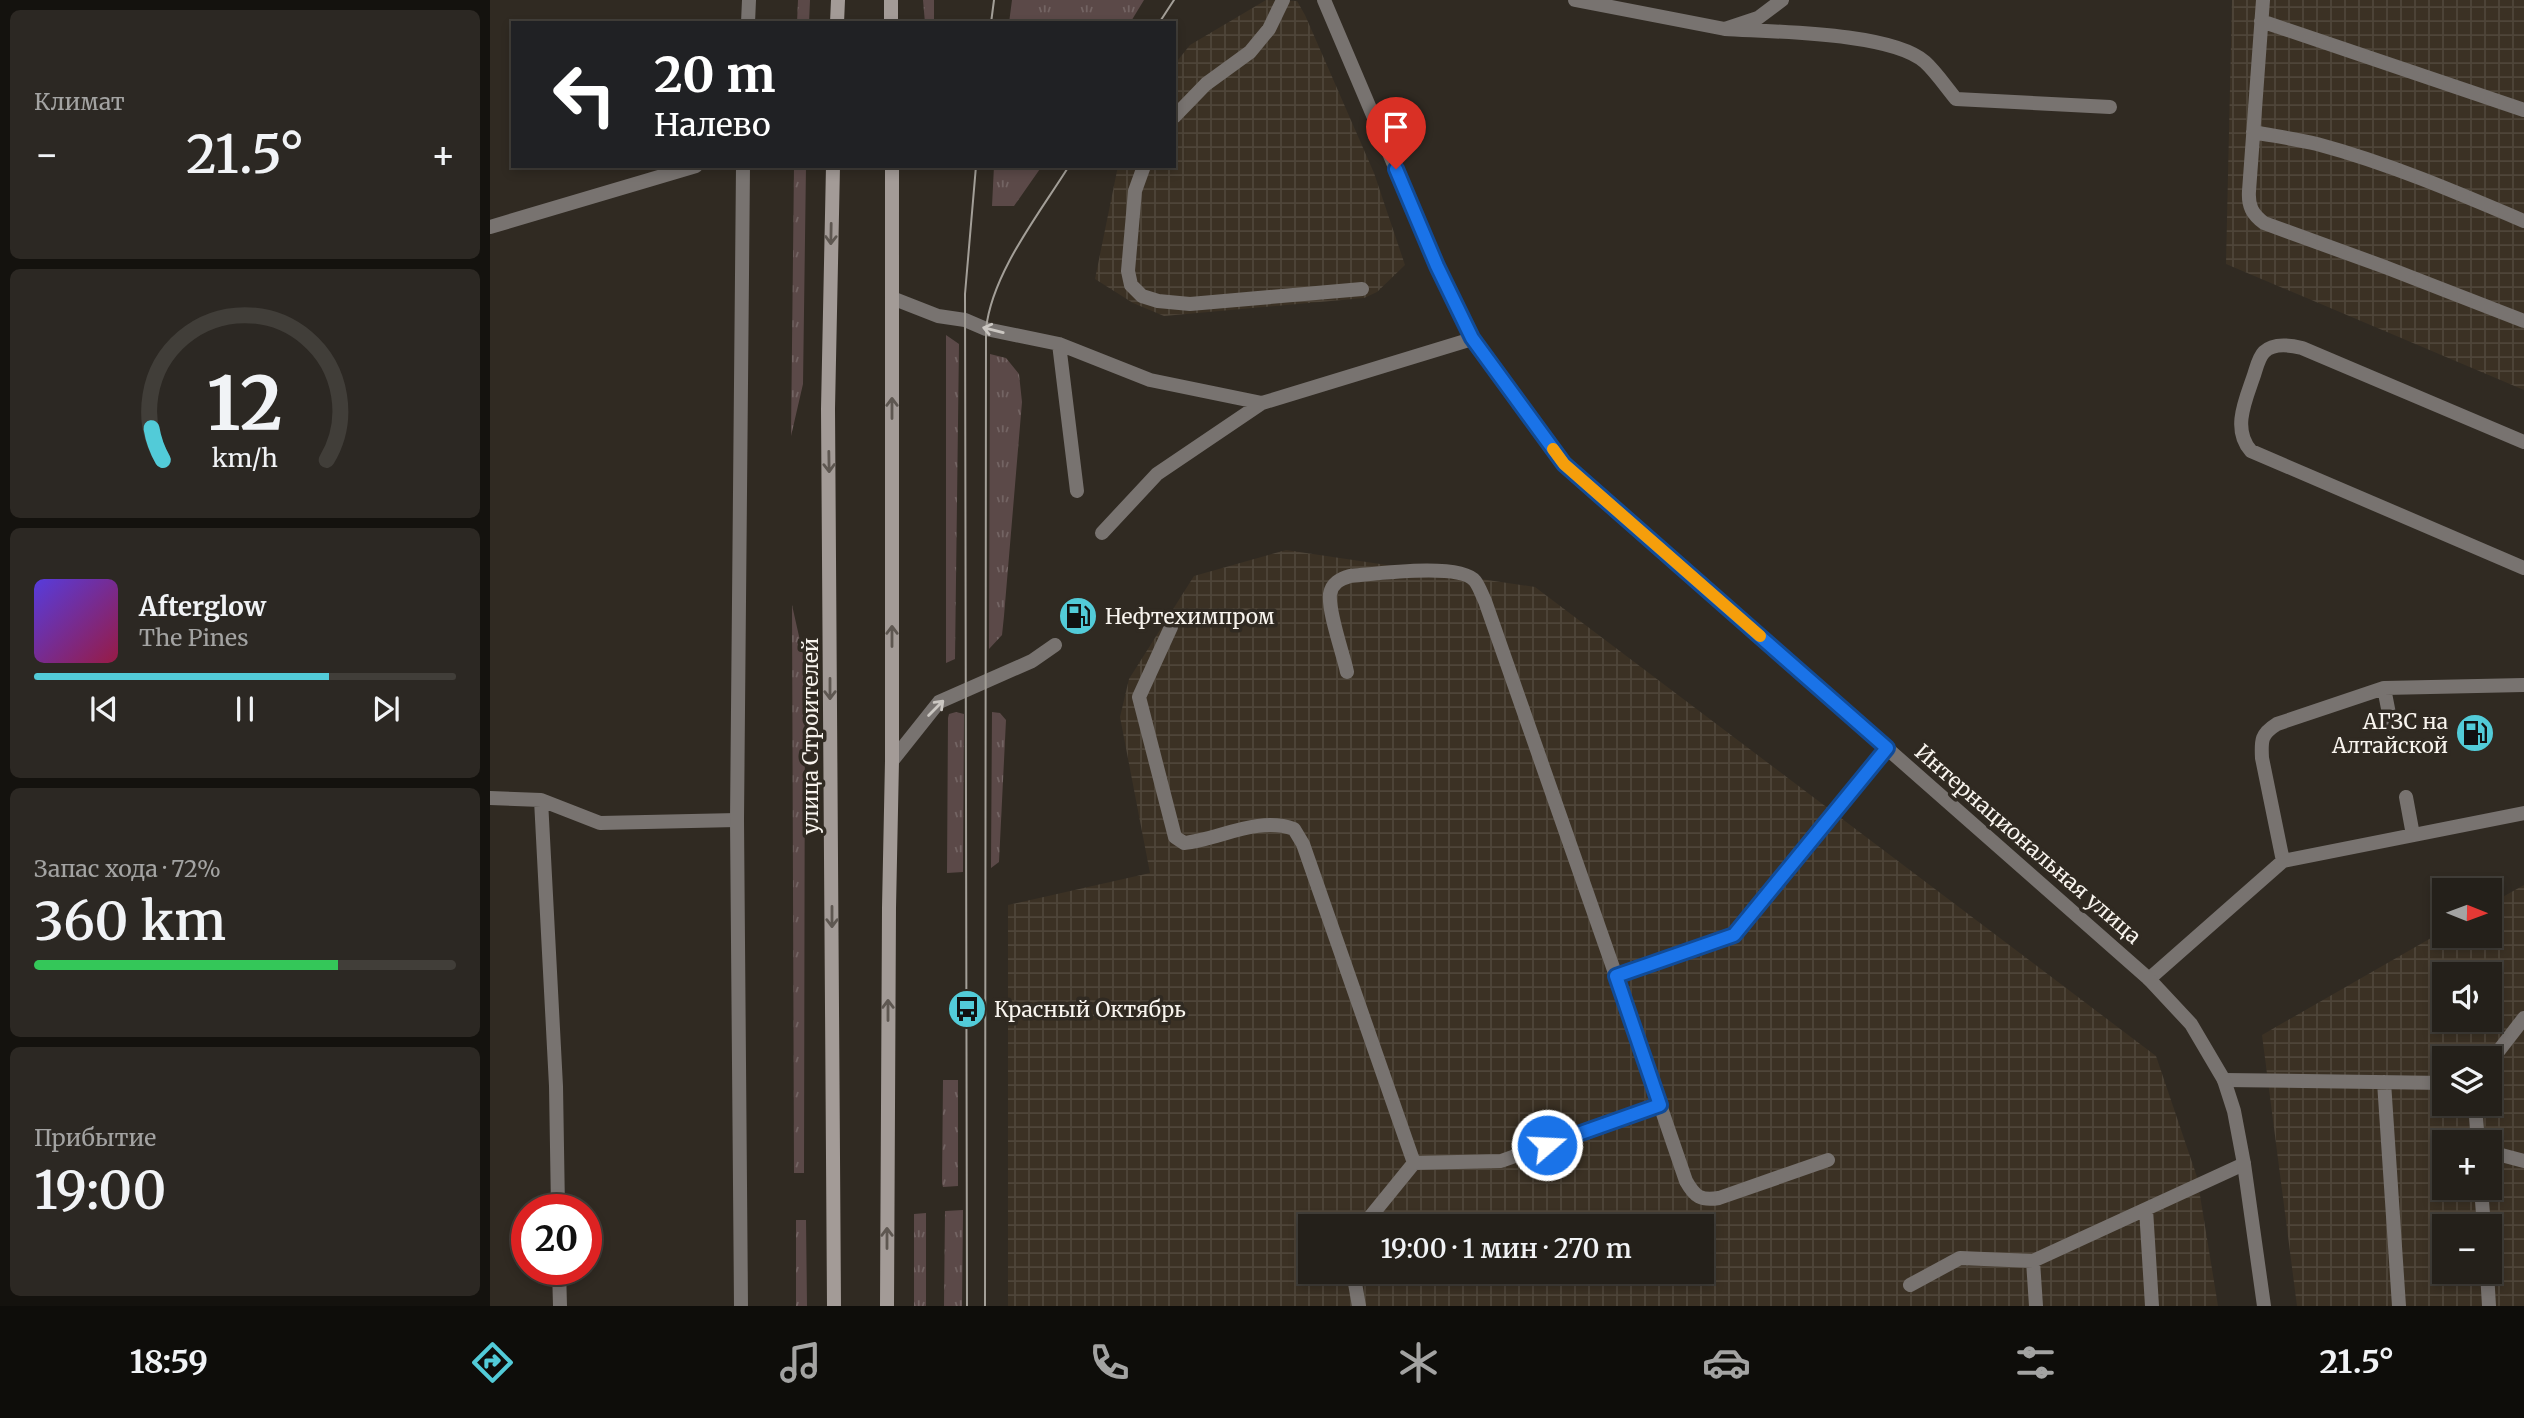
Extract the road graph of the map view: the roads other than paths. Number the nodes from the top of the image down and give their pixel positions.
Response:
1 (749, 0) edge
2 (838, 0) edge
3 (891, 0) edge
4 (1283, 0) edge
5 (1324, 0) edge
6 (1575, 0) edge
7 (1782, 0) edge
8 (2263, 0) edge
9 (748, 21) edge
10 (837, 21) edge
11 (891, 21) edge
12 (2262, 21) junction
13 (1726, 29) junction
14 (2110, 107) dead end
15 (2524, 110) edge
16 (1176, 115) edge
17 (2253, 132) junction
18 (689, 168) edge
19 (743, 168) edge
20 (833, 168) edge
21 (892, 168) edge
22 (1143, 168) edge
23 (2524, 221) edge
24 (490, 227) edge
25 (1362, 289) dead end
26 (892, 298) junction
27 (2524, 321) edge
28 (1472, 338) junction
29 (1059, 344) junction
30 (1262, 403) junction
31 (2524, 442) edge
32 (1077, 491) dead end
33 (1102, 533) dead end
34 (2524, 568) edge
35 (1171, 627) dead end
36 (1055, 645) dead end
37 (1347, 672) dead end
38 (2524, 685) edge
39 (2384, 688) junction
40 (2391, 724) dead end
41 (1887, 748) junction
42 (892, 761) junction
43 (2406, 797) dead end
44 (490, 798) edge
45 (541, 800) junction
46 (2524, 813) edge
47 (737, 820) junction
48 (2413, 835) junction
49 (2283, 861) junction
50 (1616, 976) junction
51 (2149, 979) junction
52 (2524, 1018) edge
53 (2502, 1046) edge
54 (2224, 1080) junction
55 (2384, 1082) junction
56 (2432, 1083) edge
57 (1660, 1105) junction
58 (2502, 1155) edge
59 (1828, 1160) dead end
60 (2524, 1161) edge
61 (1414, 1163) junction
62 (2244, 1164) junction
63 (558, 1194) edge
64 (2146, 1209) junction
65 (1373, 1214) edge
66 (2033, 1261) junction
67 (1355, 1284) edge
68 (2488, 1284) edge
69 (559, 1285) edge
70 (1910, 1285) dead end
71 (560, 1306) edge
72 (741, 1306) edge
73 (834, 1306) edge
74 (887, 1306) edge
75 (1359, 1306) edge
76 (2036, 1306) edge
77 (2152, 1306) edge
78 (2264, 1306) edge
79 (2399, 1306) edge
80 (2489, 1306) edge

1 - 9 street
2 - 10 main road
3 - 11 main road
4 - 16 street
5 - 28 street, Интернациональная улица
6 - 13 street
7 - 13 street
8 - 12 street
12 - 15 street
12 - 17 street
13 - 14 street
17 - 23 street
17 - 27 street
18 - 24 street
19 - 47 street
20 -> 73 main road, улица Строителей
21 - 26 main road
22 - 25 street
29 -> 26 street
42 -> 26 main road
28 - 30 street
28 - 41 street, Интернациональная улица
29 - 30 street
29 - 32 street
30 - 33 street
31 - 34 street
35 - 61 street
42 -> 36 street
37 - 50 street
38 - 39 street
39 - 40 street
39 - 49 street
41 - 50 street
41 - 51 street, Интернациональная улица
74 -> 42 main road
43 - 48 street
44 - 45 street
45 - 47 street
45 - 63 street
46 - 48 street
47 - 72 street
48 - 49 street
49 - 51 street
50 - 57 street
51 - 54 street, Интернациональная улица
52 - 53 street
54 - 55 street
54 - 62 street, Интернациональная улица
55 - 56 street
55 - 79 street
57 - 59 street
57 - 61 street
58 - 60 street
61 - 65 street
62 - 64 street
62 - 78 street, Интернациональная улица
64 - 66 street
64 - 77 street
66 - 70 street
66 - 76 street
67 - 75 street
68 - 80 street
69 - 71 street

